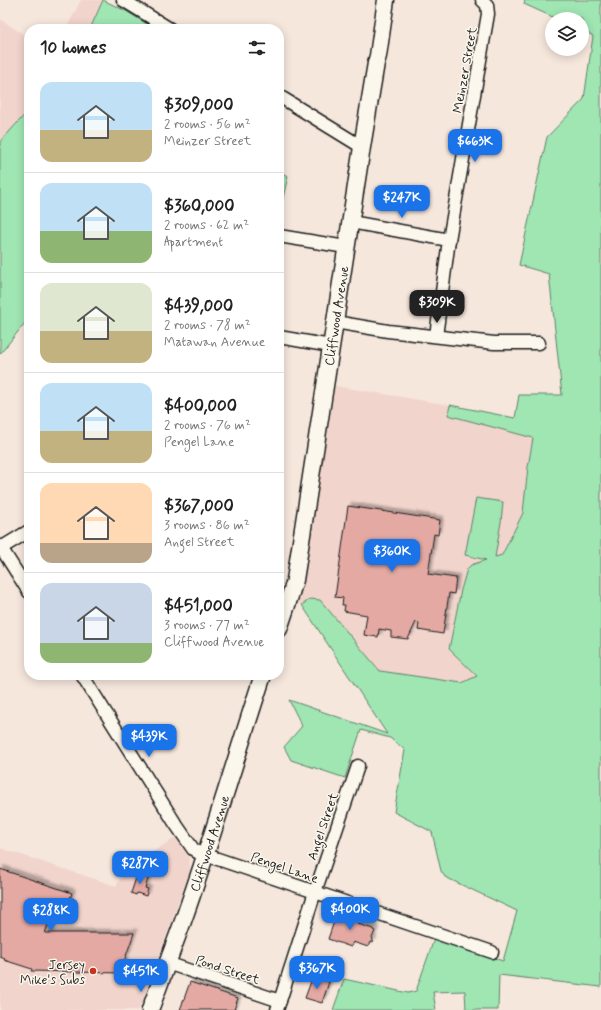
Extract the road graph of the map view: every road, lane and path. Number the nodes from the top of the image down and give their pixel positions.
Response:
1 (123, 0) edge
2 (386, 0) edge
3 (482, 0) edge
4 (162, 24) edge
5 (284, 99) edge
6 (362, 147) junction
7 (351, 222) junction
8 (284, 237) edge
9 (449, 240) junction
10 (346, 247) junction
11 (335, 322) junction
12 (436, 336) junction
13 (284, 339) edge
14 (539, 343) dead end
15 (331, 346) junction
16 (24, 534) edge
17 (1, 547) edge
18 (24, 584) edge
19 (284, 615) edge
20 (85, 680) edge
21 (261, 680) edge
22 (358, 766) dead end
23 (205, 855) junction
24 (315, 892) junction
25 (492, 952) dead end
26 (167, 964) junction
27 (278, 1005) edge
28 (150, 1010) edge

1 - 4 street
2 - 6 main road, Cliffwood Avenue
3 - 9 street, Meinzer Street
5 - 6 street
6 - 7 main road, Cliffwood Avenue
7 - 9 street
7 - 10 main road, Cliffwood Avenue
8 - 10 street
9 - 12 street, Meinzer Street
10 - 11 main road, Cliffwood Avenue
11 - 12 street
11 - 15 main road, Cliffwood Avenue
12 - 14 street
13 - 15 street
15 - 19 main road, Cliffwood Avenue
16 - 17 street
17 - 18 street
20 - 23 street, Pengel Lane
21 - 23 main road, Cliffwood Avenue
22 - 24 street, Angel Street
23 - 24 street, Pengel Lane
23 - 26 main road, Cliffwood Avenue
24 - 25 street, Pengel Lane
24 - 27 street, Angel Street
26 - 27 street, Pond Street
26 - 28 main road, Cliffwood Avenue

